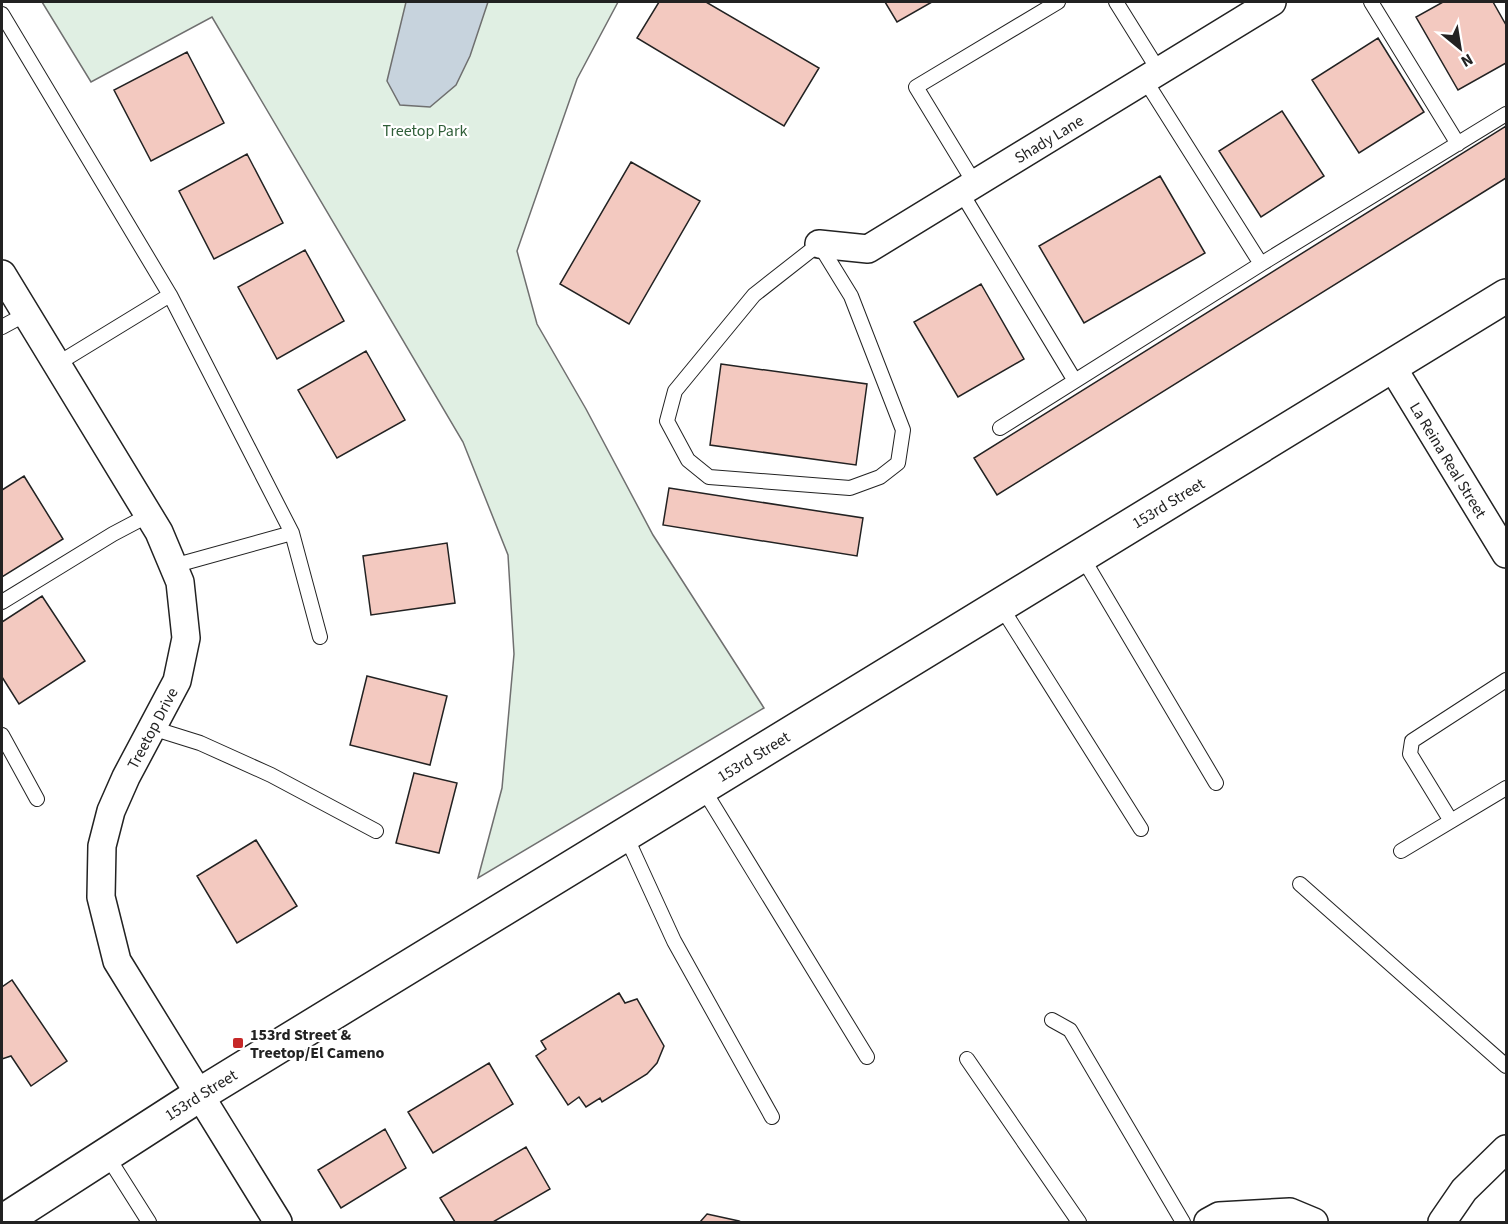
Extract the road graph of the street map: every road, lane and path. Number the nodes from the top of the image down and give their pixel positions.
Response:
1 (1058, 2) edge
2 (1116, 2) edge
3 (1272, 2) edge
4 (1371, 2) edge
5 (2, 14) edge
6 (1152, 75) junction
7 (1506, 114) edge
8 (1458, 144) junction
9 (968, 188) junction
10 (819, 244) junction
11 (1261, 264) junction
12 (2, 274) edge
13 (170, 295) junction
14 (1506, 296) edge
15 (26, 314) junction
16 (2, 327) edge
17 (57, 364) junction
18 (1391, 365) junction
19 (1075, 381) junction
20 (1000, 428) dead end
21 (149, 515) junction
22 (292, 533) junction
23 (1506, 554) edge
24 (1081, 555) junction
25 (173, 566) junction
26 (2, 602) edge
27 (1000, 605) junction
28 (320, 637) dead end
29 (1506, 680) edge
30 (152, 728) junction
31 (2, 735) edge
32 (1216, 783) dead end
33 (702, 787) junction
34 (1506, 788) edge
35 (38, 799) dead end
36 (1451, 821) junction
37 (1141, 829) dead end
38 (376, 831) dead end
39 (625, 834) junction
40 (1401, 852) dead end
41 (1300, 884) dead end
42 (1052, 1020) dead end
43 (867, 1057) dead end
44 (967, 1059) dead end
45 (1506, 1065) edge
46 (199, 1095) junction
47 (772, 1117) dead end
48 (1506, 1149) edge
49 (106, 1154) junction
50 (2, 1222) edge
51 (149, 1222) edge
52 (278, 1222) edge
53 (1078, 1222) edge
54 (1183, 1222) edge
55 (1208, 1222) edge
56 (1314, 1222) edge
57 (1442, 1222) edge

1 - 9 lane
2 - 6 lane
3 - 6 street, Shady Lane
4 - 8 lane
5 - 13 lane
6 - 9 street, Shady Lane
6 - 11 lane
7 - 8 lane
8 - 11 lane
9 - 10 street, Shady Lane
9 - 19 lane
10 - 10 lane
11 - 19 lane
12 - 15 street, Treetop Drive
13 - 17 lane
13 - 22 lane
14 - 18 street, 153rd Street
15 - 16 lane
15 - 17 street, Treetop Drive
17 - 21 street, Treetop Drive
18 - 23 street, La Reina Real Street
18 - 24 street, 153rd Street
19 - 20 lane
21 - 25 street, Treetop Drive
21 - 26 lane
22 - 25 lane
22 - 28 lane
24 - 27 street, 153rd Street
24 - 32 lane
25 - 30 street, Treetop Drive
27 - 33 street, 153rd Street
27 - 37 lane
29 - 36 lane
30 - 38 lane
30 - 46 street, Treetop Drive
31 - 35 lane
33 - 39 street, 153rd Street
33 - 43 lane
34 - 36 lane
36 - 40 lane
39 - 46 street, 153rd Street
39 - 47 lane
41 - 45 lane
42 - 54 lane
44 - 53 lane
46 - 49 street, 153rd Street
46 - 52 street, Treetop Drive
48 - 57 street
49 - 50 street, 153rd Street
49 - 51 lane
55 - 56 street

